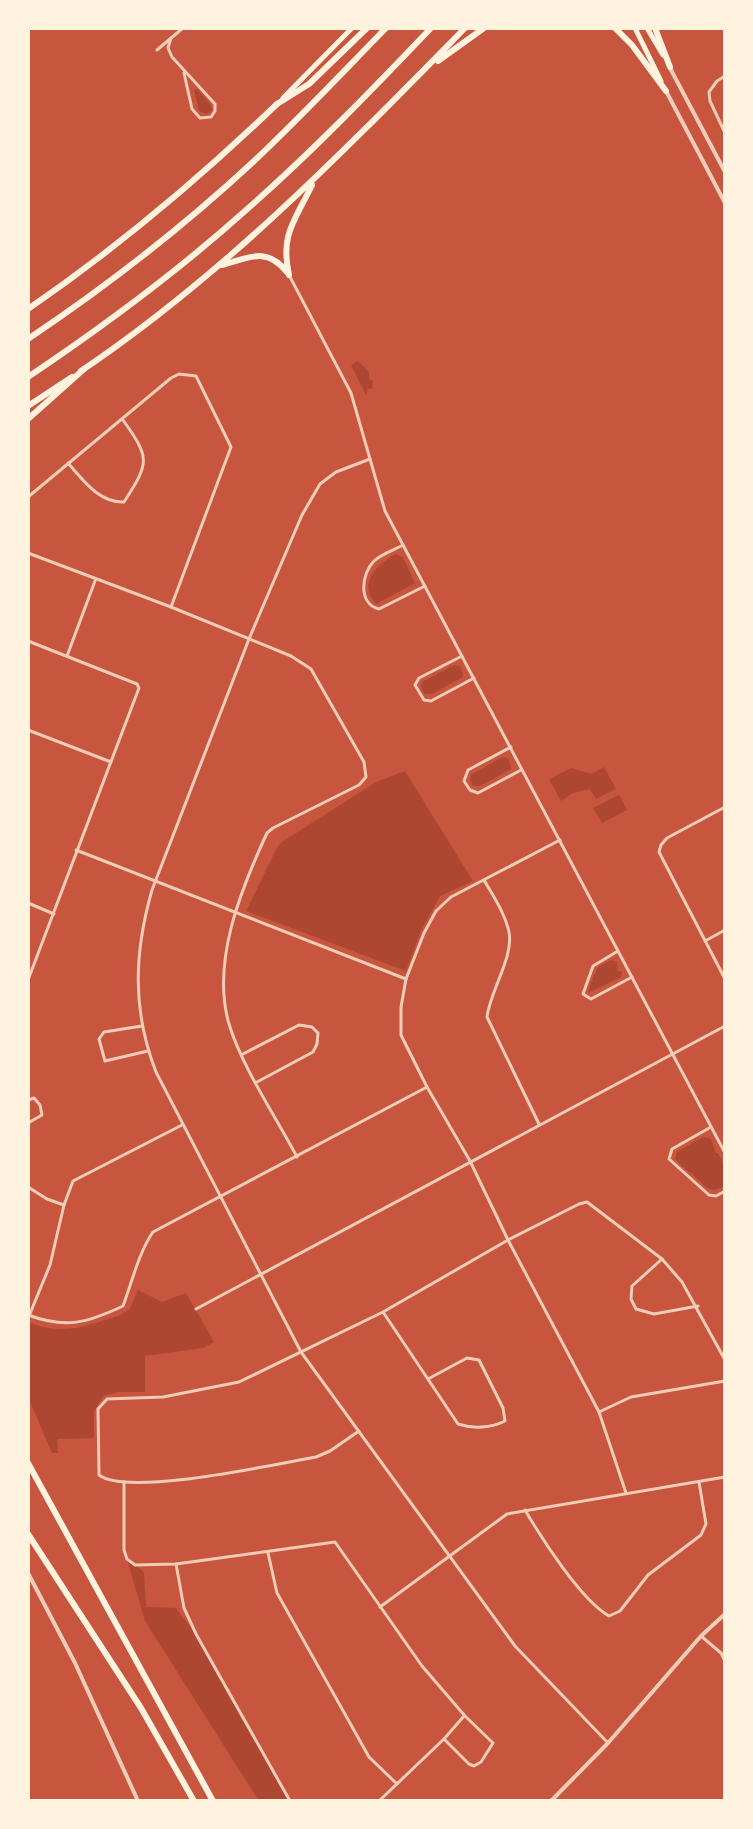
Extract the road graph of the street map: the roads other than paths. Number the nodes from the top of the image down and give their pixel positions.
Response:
1 (183, 28) edge
2 (352, 28) edge
3 (367, 28) edge
4 (386, 28) edge
5 (431, 28) edge
6 (465, 28) edge
7 (484, 28) edge
8 (615, 28) edge
9 (635, 28) edge
10 (647, 28) edge
11 (655, 28) edge
12 (171, 38) junction
13 (157, 50) dead end
14 (670, 67) junction
15 (424, 70) junction
16 (184, 73) junction
17 (725, 76) edge
18 (666, 91) junction
19 (277, 104) junction
20 (725, 133) edge
21 (725, 172) edge
22 (314, 182) junction
23 (725, 203) edge
24 (219, 266) junction
25 (289, 275) junction
26 (28, 309) edge
27 (28, 339) edge
28 (84, 369) junction
29 (28, 377) edge
30 (28, 406) edge
31 (28, 419) edge
32 (123, 420) junction
33 (370, 459) junction
34 (68, 463) junction
35 (28, 497) edge
36 (403, 545) junction
37 (28, 553) edge
38 (96, 579) junction
39 (425, 586) junction
40 (171, 607) junction
41 (249, 639) junction
42 (28, 641) edge
43 (67, 656) junction
44 (462, 656) junction
45 (474, 678) junction
46 (28, 730) edge
47 (511, 747) junction
48 (111, 762) junction
49 (522, 770) junction
50 (725, 807) edge
51 (560, 840) junction
52 (76, 850) junction
53 (484, 880) junction
54 (156, 881) junction
55 (28, 903) edge
56 (54, 914) junction
57 (236, 914) junction
58 (725, 930) edge
59 (705, 941) junction
60 (618, 951) junction
61 (632, 977) junction
62 (406, 979) junction
63 (725, 979) edge
64 (28, 980) edge
65 (142, 1026) junction
66 (725, 1026) edge
67 (148, 1051) junction
68 (672, 1053) junction
69 (243, 1055) junction
70 (257, 1082) junction
71 (427, 1087) junction
72 (28, 1100) edge
73 (28, 1123) edge
74 (539, 1124) junction
75 (182, 1125) junction
76 (711, 1127) junction
77 (725, 1153) edge
78 (297, 1157) junction
79 (470, 1161) junction
80 (28, 1187) edge
81 (725, 1191) edge
82 (222, 1196) junction
83 (64, 1205) junction
84 (508, 1240) junction
85 (662, 1259) junction
86 (263, 1275) junction
87 (698, 1306) junction
88 (196, 1309) dead end
89 (383, 1312) junction
90 (28, 1316) edge
91 (301, 1352) junction
92 (725, 1360) edge
93 (428, 1379) junction
94 (725, 1381) edge
95 (599, 1412) junction
96 (359, 1431) junction
97 (28, 1463) edge
98 (725, 1477) edge
99 (124, 1482) junction
100 (699, 1482) junction
101 (626, 1493) junction
102 (525, 1510) junction
103 (28, 1534) edge
104 (268, 1552) junction
105 (451, 1557) junction
106 (176, 1564) junction
107 (28, 1575) edge
108 (380, 1607) junction
109 (725, 1614) edge
110 (701, 1636) junction
111 (725, 1661) edge
112 (465, 1716) junction
113 (444, 1739) junction
114 (608, 1743) junction
115 (397, 1784) junction
116 (138, 1801) edge
117 (194, 1801) edge
118 (213, 1801) edge
119 (290, 1801) edge
120 (379, 1801) edge
121 (551, 1801) edge

1 - 12 street
2 - 19 main road
3 - 19 highway
4 - 27 highway
5 - 29 highway
6 - 15 highway
7 - 15 highway
8 - 18 highway
9 - 18 main road
10 - 14 main road
11 - 14 highway
12 - 13 street
12 - 16 street
14 - 21 street
15 - 22 highway
16 - 16 street
17 - 20 street
18 - 23 street
19 - 26 highway
22 - 24 highway
22 - 25 highway
24 - 25 highway
24 - 28 highway
25 - 33 street
28 - 30 highway
28 - 31 highway
32 - 34 street
32 - 34 street
32 - 40 street
33 - 36 street
33 - 41 street
34 - 35 street
36 - 39 street
36 - 39 street
37 - 38 street
38 - 40 street
38 - 43 street
39 - 44 street
40 - 41 street
41 - 54 street
41 - 57 street
42 - 43 street
43 - 48 street
44 - 45 street
44 - 45 street
45 - 47 street
46 - 48 street
47 - 49 street
47 - 49 street
48 - 52 street
49 - 51 street
50 - 59 street
51 - 53 street
51 - 60 street
52 - 54 street
52 - 56 street
53 - 62 street
53 - 74 street
54 - 57 street
54 - 65 street
55 - 56 street
56 - 64 street
57 - 62 street
57 - 69 street
58 - 59 street
59 - 63 street
60 - 61 street
60 - 61 street
61 - 68 street
62 - 71 street
65 - 67 street
65 - 67 street
66 - 68 street
67 - 75 street
68 - 74 street
68 - 76 street
69 - 70 street
69 - 70 street
70 - 78 street
71 - 78 street
71 - 79 street
72 - 73 street
74 - 79 street
75 - 82 street
75 - 83 street
76 - 77 street
76 - 81 street
78 - 82 street
79 - 84 street
79 - 86 street
80 - 83 street
82 - 86 street
82 - 90 street
83 - 90 street
84 - 85 street
84 - 89 street
84 - 95 street
85 - 87 street
85 - 87 street
86 - 88 street
86 - 91 street
87 - 92 street
89 - 91 street
89 - 93 street
91 - 96 street
91 - 99 street
93 - 93 street
94 - 95 street
95 - 101 street
96 - 99 street
96 - 105 street
97 - 118 highway
98 - 100 street
99 - 106 street
100 - 101 street
100 - 102 street
101 - 102 street
102 - 105 street
103 - 117 highway
104 - 106 street
104 - 108 street
104 - 115 street
105 - 108 street
105 - 114 street
106 - 119 street
107 - 116 street
108 - 112 street
109 - 110 street
110 - 111 street
110 - 114 street
112 - 113 street
112 - 113 street
113 - 115 street
114 - 121 street
115 - 120 street

